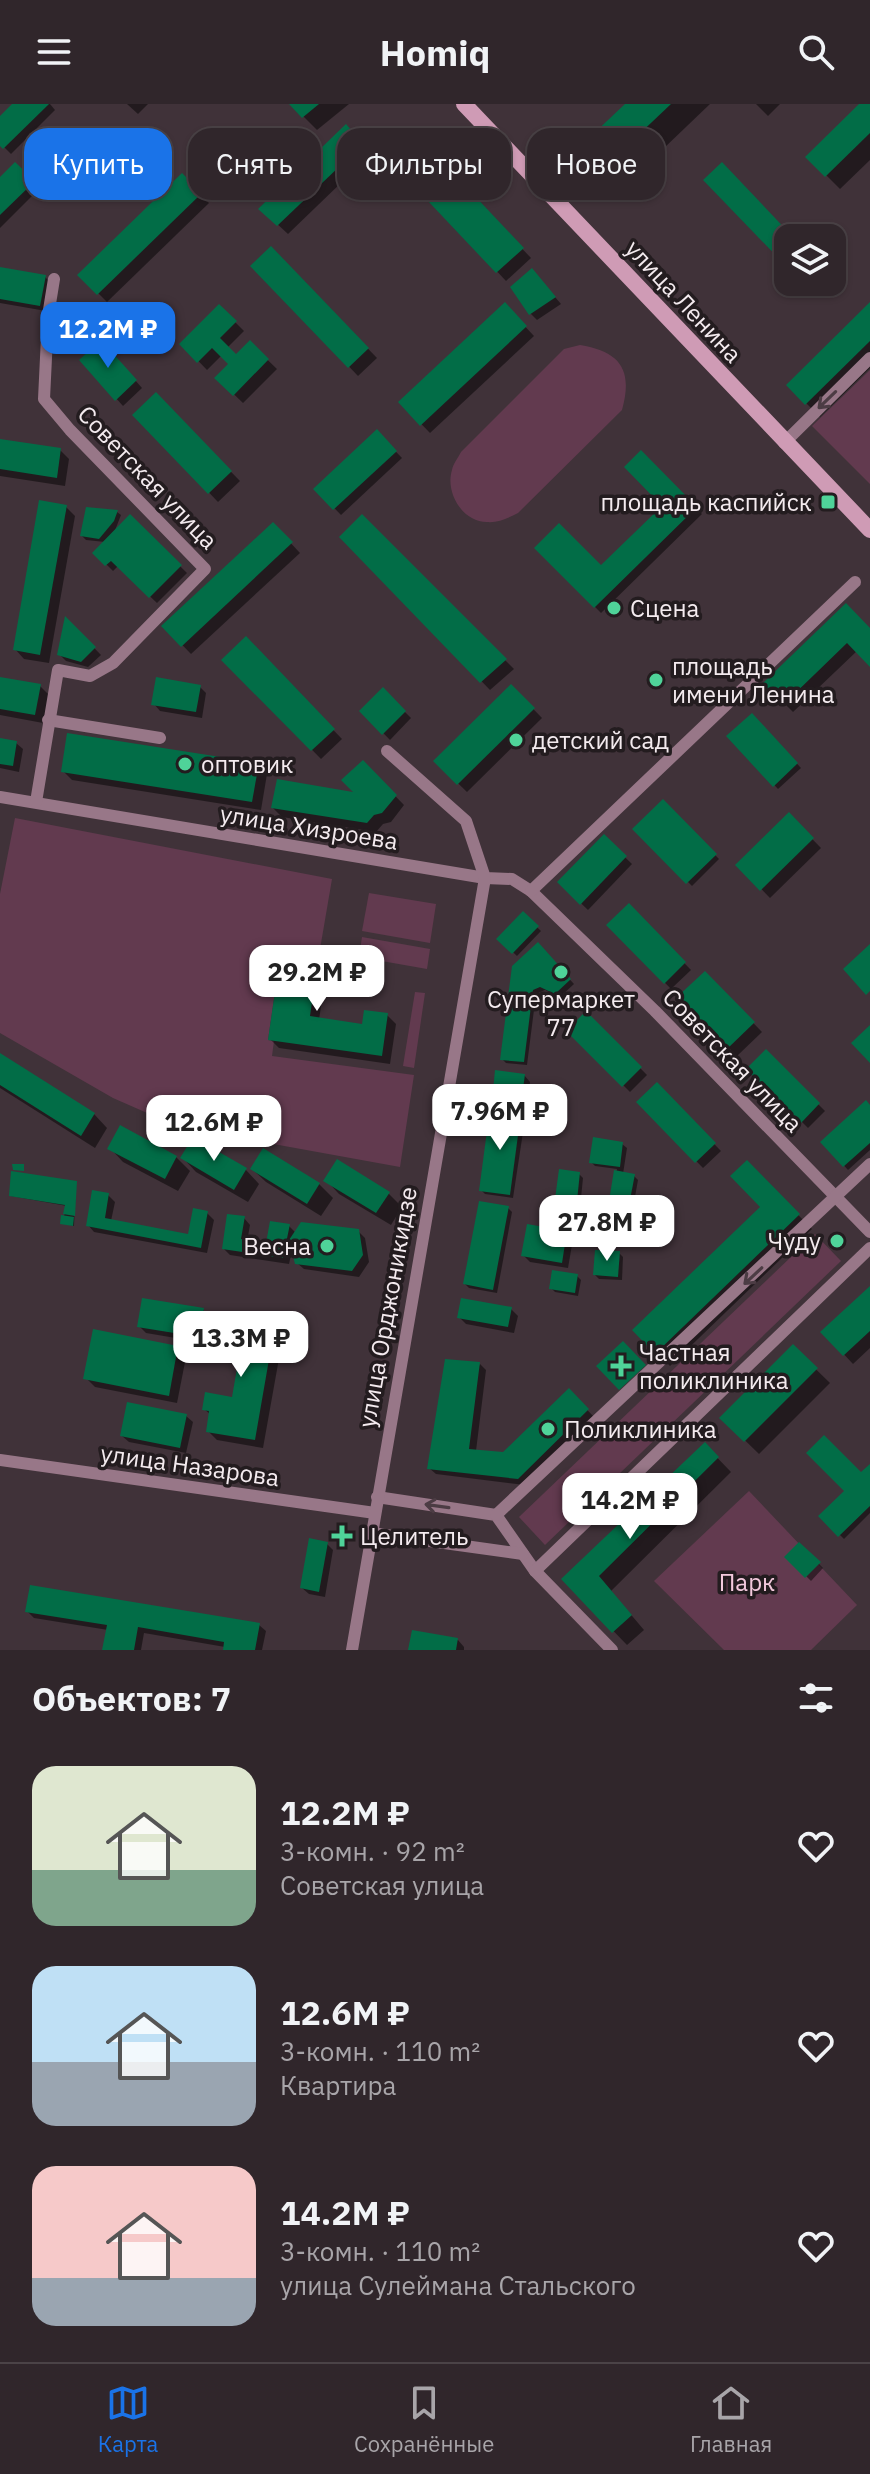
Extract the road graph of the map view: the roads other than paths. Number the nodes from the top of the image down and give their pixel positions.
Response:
1 (464, 104) edge
2 (54, 279) dead end
3 (870, 358) edge
4 (784, 443) junction
5 (870, 530) edge
6 (855, 582) dead end
7 (48, 720) junction
8 (160, 738) dead end
9 (387, 751) dead end
10 (0, 797) edge
11 (36, 802) junction
12 (485, 878) junction
13 (531, 891) junction
14 (561, 921) joint
15 (870, 1164) edge
16 (837, 1197) junction
17 (870, 1232) edge
18 (870, 1248) edge
19 (0, 1460) edge
20 (377, 1497) junction
21 (375, 1513) junction
22 (496, 1515) junction
23 (372, 1533) junction
24 (523, 1554) junction
25 (535, 1571) junction
26 (352, 1650) edge
27 (612, 1650) edge

1 - 4 street, улица Ленина
2 - 7 street, Советская улица
3 -> 4 street
4 - 5 street, улица Ленина
6 - 13 street
7 - 8 street
7 - 11 street
9 - 12 street
10 - 11 street, улица Хизроева
11 - 12 street, улица Хизроева
12 - 13 street, улица Хизроева
12 - 20 street, улица Орджоникидзе
13 - 14 street, улица Хизроева
14 - 16 street, Советская улица
15 - 16 street
16 - 17 street, Советская улица
16 -> 22 street
18 - 25 street
19 - 21 street, улица Назарова
20 - 21 street, улица Орджоникидзе
22 -> 20 street
21 - 23 street, улица Орджоникидзе
22 - 24 street
23 - 24 street
23 - 26 street, улица Орджоникидзе
24 - 25 street
25 - 27 street

